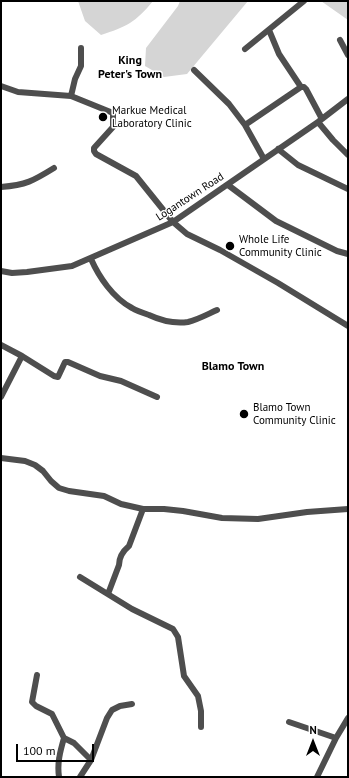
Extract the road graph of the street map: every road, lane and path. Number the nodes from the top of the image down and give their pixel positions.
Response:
1 (304, 1) edge
2 (268, 30) junction
3 (340, 40) dead end
4 (81, 48) dead end
5 (245, 49) dead end
6 (348, 55) edge
7 (194, 70) dead end
8 (1, 86) edge
9 (301, 87) junction
10 (71, 96) junction
11 (348, 99) edge
12 (320, 120) junction
13 (246, 125) junction
14 (278, 149) junction
15 (348, 156) edge
16 (264, 159) junction
17 (54, 168) dead end
18 (228, 185) junction
19 (1, 187) edge
20 (348, 189) edge
21 (173, 222) junction
22 (348, 254) edge
23 (91, 259) junction
24 (1, 271) edge
25 (217, 310) dead end
26 (348, 326) edge
27 (1, 345) edge
28 (22, 356) junction
29 (1, 397) edge
30 (157, 397) dead end
31 (1, 458) edge
32 (143, 509) junction
33 (348, 509) edge
34 (80, 577) dead end
35 (108, 594) junction
36 (37, 675) dead end
37 (132, 704) dead end
38 (348, 718) edge
39 (289, 722) dead end
40 (201, 727) dead end
41 (64, 738) junction
42 (336, 738) junction
43 (91, 760) junction
44 (59, 777) edge
45 (80, 777) edge
46 (317, 777) edge

1 - 2 street
2 - 5 street
2 - 9 street
3 - 6 street
4 - 10 street
7 - 13 street
8 - 10 street
9 - 12 street
9 - 13 street
10 - 21 street
11 - 12 street, Logantown Road
12 - 14 street, Logantown Road
12 - 15 street
13 - 16 street
14 - 16 street, Logantown Road
14 - 20 street
16 - 18 street, Logantown Road
17 - 19 street
18 - 21 street, Logantown Road
18 - 22 street
21 - 23 street, Logantown Road
21 - 26 street
23 - 24 street, Logantown Road
23 - 25 street
27 - 28 street
28 - 29 street
28 - 30 street
31 - 32 street
32 - 33 street
32 - 35 street
34 - 35 street
35 - 40 street
36 - 41 street
37 - 43 street
38 - 42 street
39 - 42 street
41 - 43 street
41 - 44 street
42 - 46 street
43 - 45 street

